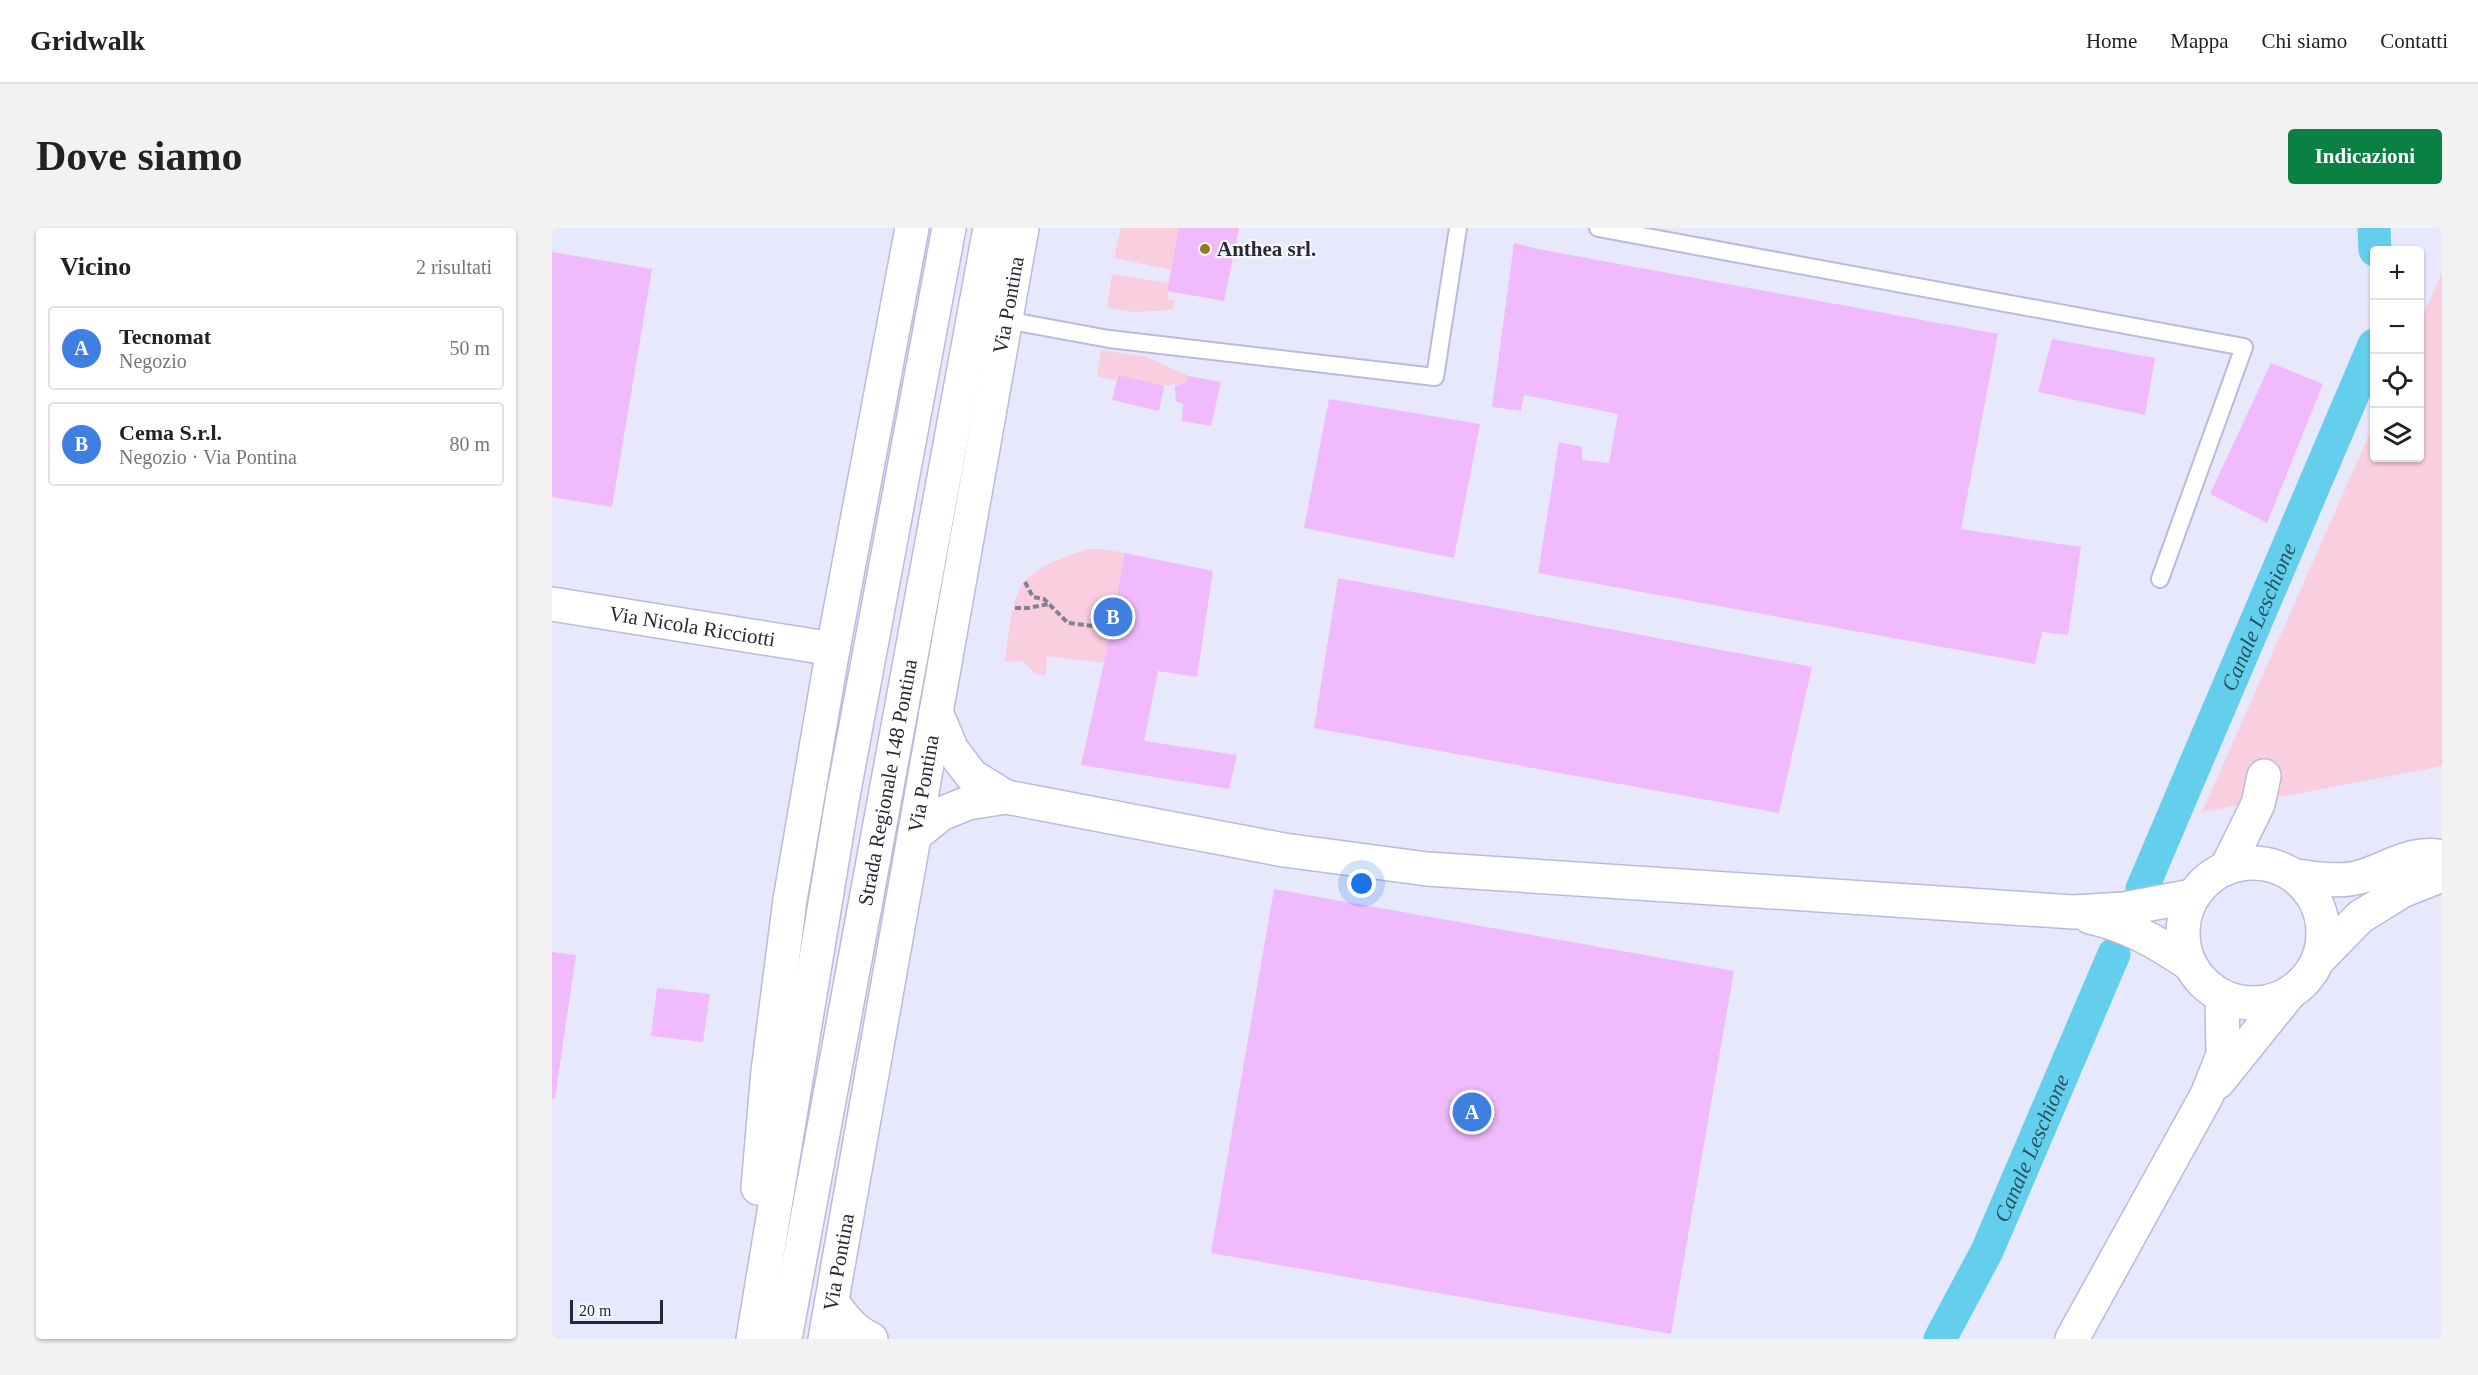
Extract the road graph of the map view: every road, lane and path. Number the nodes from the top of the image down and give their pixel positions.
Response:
1 (912, 228) edge
2 (950, 228) edge
3 (990, 228) edge
4 (1022, 228) edge
5 (1458, 228) edge
6 (1598, 228) edge
7 (1006, 320) junction
8 (2160, 579) dead end
9 (1025, 582) dead end
10 (552, 604) edge
11 (1049, 604) junction
12 (1015, 608) dead end
13 (1111, 628) dead end
14 (833, 649) junction
15 (936, 712) junction
16 (1006, 797) junction
17 (914, 836) junction
18 (2442, 857) edge
19 (2227, 867) junction
20 (2284, 871) junction
21 (2442, 875) edge
22 (2192, 896) junction
23 (2074, 912) junction
24 (2318, 960) junction
25 (2189, 964) junction
26 (2288, 995) junction
27 (2222, 996) junction
28 (2207, 1095) junction
29 (832, 1302) junction
30 (744, 1339) edge
31 (753, 1339) edge
32 (785, 1339) edge
33 (825, 1339) edge
34 (871, 1339) edge
35 (2072, 1339) edge

1 - 14 main road
2 - 31 main road, Strada Regionale 148 Pontina
3 - 32 main road, Strada Regionale 148 Pontina
4 - 7 main road, Via Pontina
5 - 7 lane
6 - 8 lane
7 - 15 main road, Via Pontina
9 - 11 path
10 - 14 main road, Via Nicola Ricciotti
11 - 12 path
11 - 13 path
14 - 30 main road
15 - 16 main road
15 - 17 main road, Via Pontina
16 - 17 main road
16 - 23 main road
17 - 29 main road, Via Pontina
18 - 20 main road
19 - 20 main road
19 - 20 main road
19 - 22 main road
20 - 24 main road
21 - 24 main road
22 - 23 main road
22 - 25 main road
23 - 25 main road
24 - 26 main road
25 - 27 main road
26 - 27 main road
26 - 28 main road
27 - 28 main road
28 - 35 main road
29 - 33 main road, Via Pontina
29 - 34 main road

